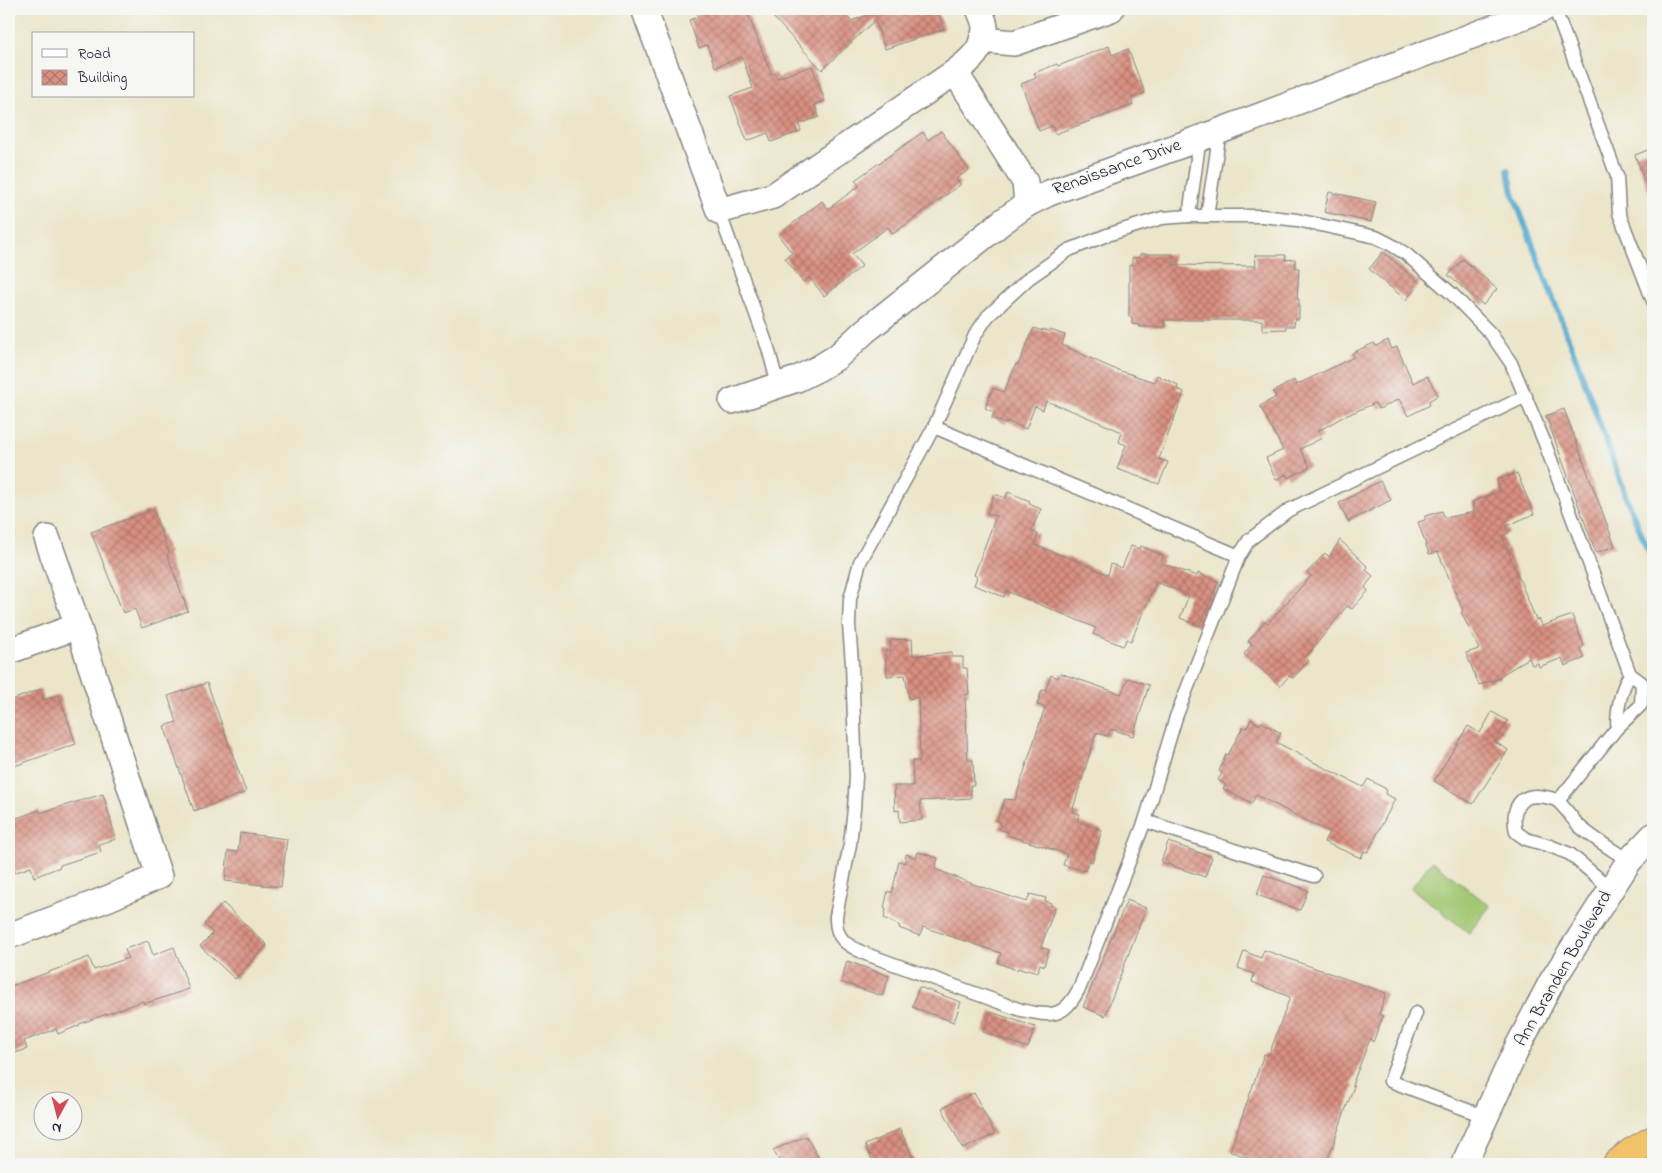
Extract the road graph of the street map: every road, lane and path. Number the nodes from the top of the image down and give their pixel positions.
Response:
1 (644, 9) edge
2 (979, 9) edge
3 (1111, 9) edge
4 (1543, 9) edge
5 (1555, 9) edge
6 (982, 40) junction
7 (955, 72) junction
8 (1210, 134) junction
9 (1027, 204) junction
10 (719, 211) junction
11 (1189, 216) junction
12 (1207, 216) junction
13 (1653, 302) edge
14 (778, 385) junction
15 (1526, 396) junction
16 (732, 401) dead end
17 (934, 426) junction
18 (47, 538) dead end
19 (1239, 556) junction
20 (78, 626) junction
21 (9, 651) edge
22 (1630, 674) junction
23 (1617, 728) junction
24 (1558, 801) junction
25 (1145, 821) junction
26 (1653, 836) edge
27 (1630, 861) junction
28 (1314, 876) dead end
29 (1611, 888) junction
30 (9, 936) edge
31 (1416, 1013) dead end
32 (1486, 1117) junction
33 (1653, 1140) edge
34 (1464, 1164) edge
35 (1618, 1164) edge

1 - 10 street
2 - 6 street
3 - 6 street
4 - 8 street, Renaissance Drive
5 - 13 lane
6 - 7 street
7 - 9 street
7 - 10 street
8 - 9 street, Renaissance Drive
8 - 11 lane
8 - 12 lane
9 - 14 street, Renaissance Drive
10 - 14 lane
11 - 12 lane
11 - 17 lane
12 - 15 lane
14 - 16 street, Renaissance Drive
15 - 19 lane
15 - 22 lane
17 - 19 lane
17 - 25 lane
18 - 20 street
19 - 25 lane
20 - 21 street
20 - 30 street
22 - 23 lane
22 - 23 lane
23 - 24 lane
24 - 27 lane
24 - 29 lane
25 - 28 lane
26 - 27 street, Ann Branden Boulevard
27 - 29 street, Ann Branden Boulevard
29 - 32 street, Ann Branden Boulevard
31 - 32 lane
32 - 34 street, Ann Branden Boulevard
33 - 35 highway

